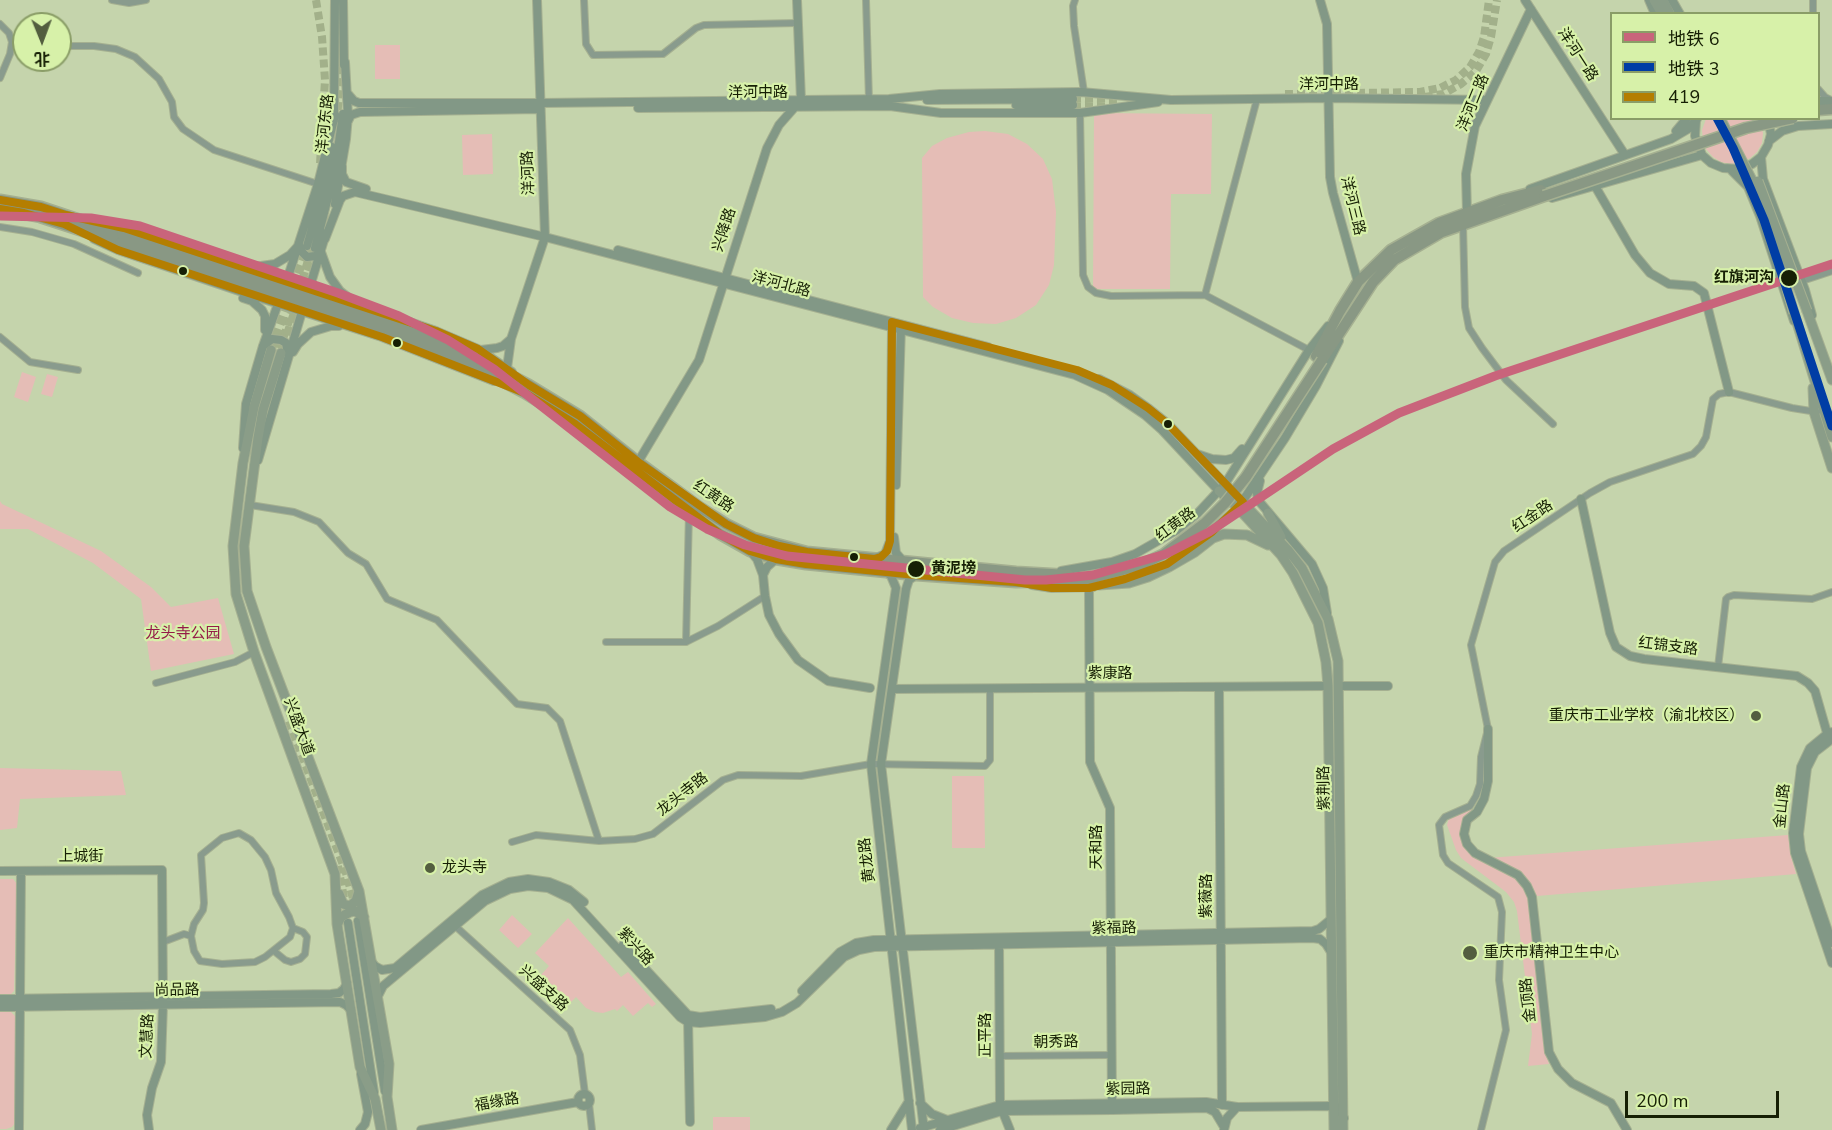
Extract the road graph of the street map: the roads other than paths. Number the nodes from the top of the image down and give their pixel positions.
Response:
1 (112, 0) edge
2 (147, 0) edge
3 (335, 0) edge
4 (344, 0) edge
5 (537, 0) edge
6 (584, 0) edge
7 (797, 0) edge
8 (866, 0) edge
9 (1075, 0) edge
10 (1320, 0) edge
11 (1525, 0) edge
12 (1649, 0) edge
13 (1663, 7) edge
14 (1531, 9) junction
15 (798, 23) junction
16 (0, 24) edge
17 (72, 46) edge
18 (345, 62) junction
19 (0, 78) edge
20 (1820, 91) edge
21 (1084, 92) junction
22 (348, 94) junction
23 (1328, 98) junction
24 (1257, 99) junction
25 (869, 100) junction
26 (1171, 100) junction
27 (1487, 100) junction
28 (1832, 100) edge
29 (1073, 102) tunnel mouth
30 (797, 103) junction
31 (890, 103) junction
32 (541, 106) junction
33 (1080, 113) junction
34 (335, 115) junction
35 (1686, 120) edge
36 (1696, 120) edge
37 (1697, 120) edge
38 (1721, 120) edge
39 (1729, 120) edge
40 (1756, 120) edge
41 (1768, 120) edge
42 (1784, 120) edge
43 (348, 121) junction
44 (1832, 124) edge
45 (1769, 142) junction
46 (1646, 148) junction
47 (1625, 155) junction
48 (1702, 155) junction
49 (1761, 157) junction
50 (342, 166) junction
51 (1730, 169) junction
52 (318, 184) junction
53 (1595, 186) junction
54 (1543, 193) junction
55 (0, 200) edge
56 (1503, 205) junction
57 (0, 209) edge
58 (1465, 218) junction
59 (65, 220) junction
60 (0, 227) edge
61 (545, 234) junction
62 (325, 238) junction
63 (310, 248) junction
64 (245, 267) junction
65 (1832, 271) edge
66 (138, 273) dead end
67 (203, 279) junction
68 (287, 281) junction
69 (723, 281) junction
70 (1802, 281) junction
71 (1358, 282) junction
72 (310, 288) junction
73 (237, 291) junction
74 (1205, 295) junction
75 (355, 303) junction
76 (278, 304) junction
77 (302, 312) junction
78 (1346, 312) junction
79 (351, 327) junction
80 (896, 327) junction
81 (0, 337) edge
82 (510, 339) junction
83 (1804, 345) junction
84 (267, 348) junction
85 (1822, 350) junction
86 (1316, 355) junction
87 (285, 357) junction
88 (475, 357) junction
89 (507, 368) junction
90 (78, 370) dead end
91 (1832, 380) edge
92 (527, 389) junction
93 (1730, 392) junction
94 (1272, 411) junction
95 (1819, 412) junction
96 (1554, 424) dead end
97 (1832, 437) edge
98 (1196, 454) junction
99 (638, 462) junction
100 (1832, 468) edge
101 (1263, 473) junction
102 (1222, 487) junction
103 (1581, 499) junction
104 (250, 505) junction
105 (1241, 505) junction
106 (689, 512) junction
107 (1268, 513) junction
108 (750, 551) junction
109 (1285, 552) junction
110 (776, 559) junction
111 (874, 559) junction
112 (903, 561) junction
113 (885, 571) junction
114 (763, 575) junction
115 (916, 575) junction
116 (1016, 577) junction
117 (1099, 585) junction
118 (896, 588) junction
119 (1089, 588) junction
120 (906, 589) junction
121 (1832, 592) edge
122 (765, 596) junction
123 (1328, 619) junction
124 (606, 642) dead end
125 (686, 642) junction
126 (254, 652) junction
127 (1718, 667) junction
128 (883, 680) junction
129 (156, 683) dead end
130 (1328, 686) junction
131 (1339, 686) junction
132 (1388, 686) dead end
133 (1219, 687) junction
134 (870, 688) junction
135 (1090, 688) junction
136 (892, 689) junction
137 (990, 689) junction
138 (880, 699) junction
139 (1488, 729) junction
140 (1830, 736) edge
141 (871, 764) junction
142 (881, 765) junction
143 (599, 841) junction
144 (512, 842) dead end
145 (162, 870) joint
146 (0, 871) edge
147 (21, 871) junction
148 (337, 885) junction
149 (359, 891) junction
150 (361, 919) junction
151 (1330, 920) junction
152 (348, 923) dead end
153 (453, 923) junction
154 (337, 924) junction
155 (293, 928) junction
156 (191, 936) junction
157 (1221, 937) junction
158 (1111, 939) junction
159 (999, 941) junction
160 (163, 942) junction
161 (892, 943) junction
162 (903, 943) junction
163 (1832, 943) edge
164 (916, 946) junction
165 (274, 951) junction
166 (1331, 952) junction
167 (904, 958) junction
168 (370, 960) junction
169 (1832, 963) edge
170 (347, 983) junction
171 (0, 999) edge
172 (163, 1000) junction
173 (377, 1000) junction
174 (19, 1003) junction
175 (0, 1007) edge
176 (351, 1011) junction
177 (688, 1018) junction
178 (1112, 1054) junction
179 (1000, 1056) junction
180 (360, 1067) junction
181 (585, 1094) junction
182 (387, 1097) junction
183 (375, 1099) junction
184 (909, 1101) junction
185 (578, 1102) junction
186 (920, 1102) junction
187 (589, 1104) junction
188 (1222, 1105) junction
189 (1334, 1106) junction
190 (1112, 1107) junction
191 (1237, 1107) junction
192 (1001, 1108) junction
193 (1343, 1116) junction
194 (690, 1122) dead end
195 (946, 1127) edge
196 (1224, 1128) edge
197 (923, 1129) edge
198 (19, 1130) edge
199 (149, 1130) edge
200 (360, 1130) edge
201 (381, 1130) edge
202 (392, 1130) edge
203 (422, 1130) edge
204 (592, 1130) edge
205 (891, 1130) edge
206 (912, 1130) edge
207 (1010, 1130) edge
208 (1334, 1130) edge
209 (1345, 1130) edge
210 (1481, 1130) edge
211 (1626, 1130) edge

1 - 2 street
3 - 34 main road, 洋河东路
4 - 18 main road, 洋河东路
5 - 32 main road, 洋河路
6 - 15 street
7 - 15 main road
8 - 25 street
9 - 21 street
10 - 23 main road, 洋河三路
11 - 14 main road, 洋河一路
12 - 13 main road
14 - 27 main road, 洋河二路
14 - 47 main road, 洋河一路
15 - 30 main road
16 - 19 street
17 - 52 street
18 - 22 main road
18 - 63 main road, 洋河东路
20 - 28 street
21 - 26 main road, 洋河中路
21 - 31 main road, 洋河中路
22 - 32 main road, 洋河中路
22 - 43 main road
23 - 24 main road, 洋河中路
23 - 27 main road, 洋河中路
23 - 71 main road, 洋河三路
24 - 26 main road, 洋河中路
24 - 74 street
25 - 30 main road, 洋河中路
25 - 31 main road, 洋河中路
26 - 33 main road, 洋河中路
27 - 58 main road, 洋河二路
29 - 31 main road
30 - 31 main road, 洋河中路
30 - 32 main road, 洋河中路
30 - 69 main road, 兴降路
31 - 33 main road, 洋河中路
32 - 43 main road, 洋河中路
32 - 61 main road, 洋河路
33 - 74 street
34 - 52 main road
34 - 63 main road, 洋河东路
35 - 46 main road
36 - 46 main road
37 - 48 main road
38 - 83 main road, bridge
39 - 85 main road, bridge
40 - 54 highway
41 - 45 main road
42 - 54 highway, bridge
43 - 50 main road
44 - 45 main road
45 - 49 main road
46 - 47 main road
47 - 56 main road
48 - 51 main road
48 - 53 main road
49 - 51 main road
49 - 70 main road
50 - 61 main road, 洋河北路
50 - 62 main road
51 - 83 main road
52 - 63 main road
53 - 56 main road
53 - 93 main road
54 - 56 highway, 红黄路
55 - 59 highway
56 - 58 highway, 红黄路
57 - 59 highway
58 - 71 highway, 红黄路
58 - 78 highway, 红黄路
58 - 96 street
59 - 64 main road
59 - 67 main road
59 - 88 highway, 红黄路, bridge
60 - 66 street
61 - 62 main road, 洋河北路
61 - 69 main road, 洋河北路
61 - 82 main road, 洋河路
62 - 63 main road
63 - 64 main road
63 - 68 main road
63 - 72 main road
63 - 75 main road
64 - 68 main road
64 - 73 main road
65 - 70 street
67 - 73 main road
67 - 84 main road
68 - 72 main road
68 - 76 main road
69 - 80 main road, 洋河北路
69 - 99 main road, 兴降路
70 - 85 main road
71 - 78 highway, 红黄路
72 - 75 main road
72 - 77 main road
73 - 76 main road
74 - 86 street
75 - 79 main road
75 - 88 main road
76 - 77 main road
76 - 84 main road
77 - 79 main road
77 - 87 main road
78 - 86 highway, 红黄路
78 - 101 main road
79 - 87 main road
79 - 92 main road
80 - 98 main road, 洋河北路
80 - 102 main road, 洋河北路
80 - 111 main road
80 - 112 main road
81 - 90 street
82 - 88 main road
82 - 89 main road, 洋河路
83 - 95 main road
84 - 87 main road
84 - 126 main road, 兴盛大道
85 - 91 main road
86 - 94 main road
86 - 116 highway, 红黄路
87 - 104 main road, 兴盛大道
88 - 89 main road
88 - 92 highway, 红黄路
89 - 92 main road
92 - 99 highway, 红黄路
92 - 106 highway, 红黄路
93 - 95 street
93 - 103 street, 红金路
94 - 98 main road
94 - 102 main road
95 - 97 main road
95 - 100 main road
98 - 102 main road, 洋河北路
99 - 111 highway, 红黄路
101 - 105 main road
101 - 107 main road
102 - 105 main road, 紫荆路
102 - 116 main road
103 - 127 main road, 红锦支路
103 - 139 street, 红金路
104 - 143 street
104 - 149 main road, 兴盛大道
105 - 109 main road, 紫荆路
105 - 117 main road
106 - 108 highway, 红黄路
106 - 125 street
107 - 109 main road
107 - 123 main road
108 - 110 highway, 红黄路
108 - 114 main road
109 - 117 main road
109 - 123 main road, 紫荆路
109 - 130 main road, 紫荆路
110 - 113 highway, 红黄路
110 - 114 main road
111 - 112 highway, 红黄路
112 - 116 highway, 红黄路
113 - 115 highway, 红黄路
113 - 118 main road
114 - 122 main road
115 - 116 highway, 红黄路
115 - 120 main road
116 - 119 main road
117 - 119 main road
118 - 120 main road
118 - 128 main road, 黄龙路
119 - 135 main road, 天和路
120 - 136 main road, 黄龙路
121 - 127 street
122 - 125 street
122 - 134 main road
123 - 131 main road, 紫荆路
124 - 125 street
126 - 129 street
126 - 148 main road, 兴盛大道
127 - 140 main road, 红锦支路
128 - 134 main road
128 - 138 main road, 黄龙路
130 - 133 main road, 紫康路
130 - 151 main road, 紫荆路
131 - 132 main road
131 - 193 main road, 紫荆路
133 - 135 main road, 紫康路
133 - 157 main road, 紫薇路
134 - 138 main road
135 - 137 main road, 紫康路
135 - 158 main road, 天和路
136 - 137 main road, 紫康路
136 - 142 main road, 黄龙路
137 - 142 street, 龙头寺路
138 - 141 main road, 黄龙路
139 - 210 street, 红金路
139 - 211 main road, 金顶路
140 - 163 main road, 金山路
140 - 169 main road, 金山路
141 - 142 street, 龙头寺路
141 - 143 street, 龙头寺路
141 - 161 main road, 黄龙路
142 - 162 main road, 黄龙路
143 - 144 street, 龙头寺路
145 - 147 main road, 上城街
145 - 160 main road, 文慧路
146 - 147 main road, 上城街
147 - 174 main road
148 - 149 main road
148 - 154 main road, 兴盛大道
149 - 150 main road, 兴盛大道
150 - 154 main road
150 - 168 main road, 兴盛大道
150 - 182 main road
151 - 157 main road, 紫福路
151 - 166 main road, 紫荆路
152 - 183 main road
153 - 168 main road, 紫兴路
153 - 173 main road, 紫兴路
153 - 177 main road, 紫兴路
153 - 181 street, 兴盛支路
154 - 170 main road, 兴盛大道
155 - 156 street
155 - 165 street
155 - 165 street
156 - 160 street
156 - 165 street
157 - 158 main road, 紫福路
157 - 166 main road, 紫福路
157 - 188 main road, 紫薇路
158 - 159 main road, 紫福路
158 - 178 main road, 天和路
159 - 162 main road, 紫福路
159 - 164 main road, 紫福路
159 - 179 main road, 正平路
160 - 172 main road, 文慧路
161 - 162 main road, 紫福路
161 - 177 main road
161 - 184 main road, 黄龙路
162 - 164 main road, 紫福路
162 - 167 main road, 黄龙路
164 - 167 main road
166 - 189 main road, 紫荆路
167 - 186 main road, 黄龙路
168 - 173 main road, 兴盛大道
170 - 172 main road, 尚品路
170 - 176 main road, 兴盛大道
171 - 174 main road, 尚品路
172 - 174 main road, 尚品路
172 - 176 main road, 尚品路
172 - 199 main road, 文慧路
173 - 182 main road, 兴盛大道
174 - 175 main road, 尚品路
174 - 198 main road
176 - 180 main road, 兴盛大道
177 - 194 main road
178 - 179 street, 朝秀路
178 - 190 main road, 天和路
179 - 192 main road, 正平路
180 - 183 main road, 兴盛大道
180 - 200 main road
181 - 185 main road
181 - 187 main road
182 - 202 main road, 兴盛大道
183 - 201 main road, 兴盛大道
184 - 205 main road
184 - 206 main road, 黄龙路
185 - 187 main road, 福缘路
185 - 203 main road, 福缘路
186 - 195 main road
186 - 197 main road, 黄龙路
187 - 204 street
188 - 190 main road, 紫园路
188 - 191 main road, 紫园路
189 - 191 main road, 紫园路
189 - 193 main road
189 - 208 main road, 紫荆路
190 - 192 main road, 紫园路
190 - 196 main road, 紫园路
191 - 196 main road
192 - 195 main road, 紫园路
192 - 207 main road, 正平路
193 - 209 main road, 紫荆路
195 - 197 main road, 紫园路
197 - 206 main road, 紫园路

